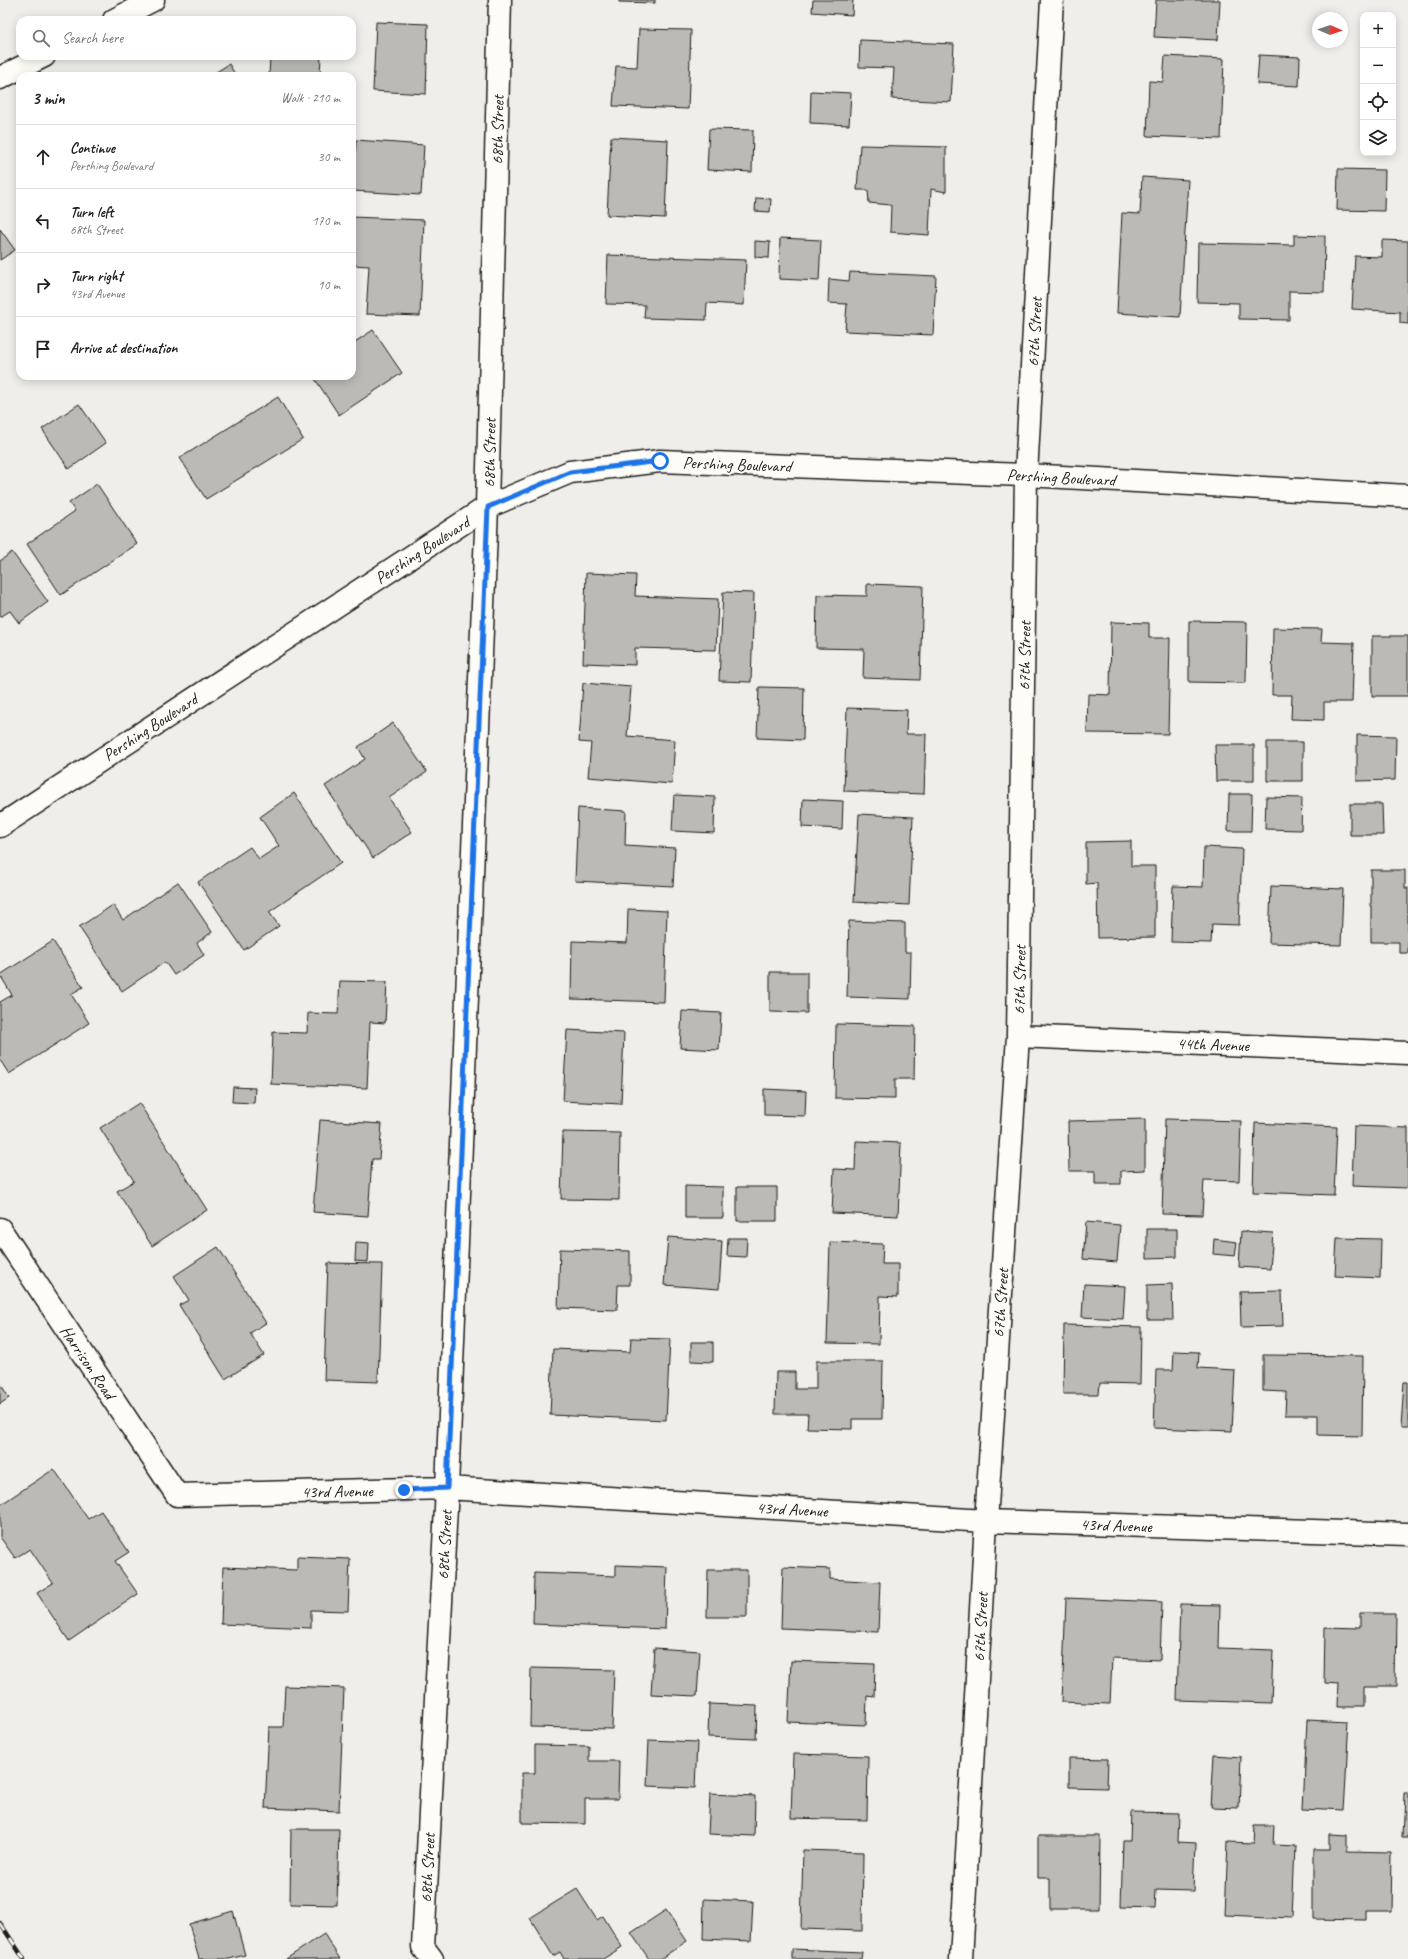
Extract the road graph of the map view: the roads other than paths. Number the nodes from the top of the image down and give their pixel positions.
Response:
1 (153, 0) edge
2 (500, 0) edge
3 (1052, 0) edge
4 (122, 16) edge
5 (36, 60) edge
6 (0, 78) edge
7 (1026, 475) junction
8 (1408, 496) edge
9 (488, 507) junction
10 (0, 826) edge
11 (1018, 1036) junction
12 (1408, 1053) edge
13 (0, 1229) edge
14 (447, 1488) junction
15 (177, 1495) joint
16 (986, 1521) junction
17 (1408, 1534) edge
18 (432, 1959) edge
19 (961, 1959) edge

1 - 4 street
2 - 9 street, 68th Street
3 - 7 street, 67th Street
5 - 6 street
7 - 8 street, Pershing Boulevard
7 - 9 street, Pershing Boulevard
7 - 11 street, 67th Street
9 - 10 street, Pershing Boulevard
9 - 14 street, 68th Street
11 - 12 street, 44th Avenue
11 - 16 street, 67th Street
13 - 15 street, Harrison Road
14 - 15 street, 43rd Avenue
14 - 16 street, 43rd Avenue
14 - 18 street, 68th Street
16 - 17 street, 43rd Avenue
16 - 19 street, 67th Street

